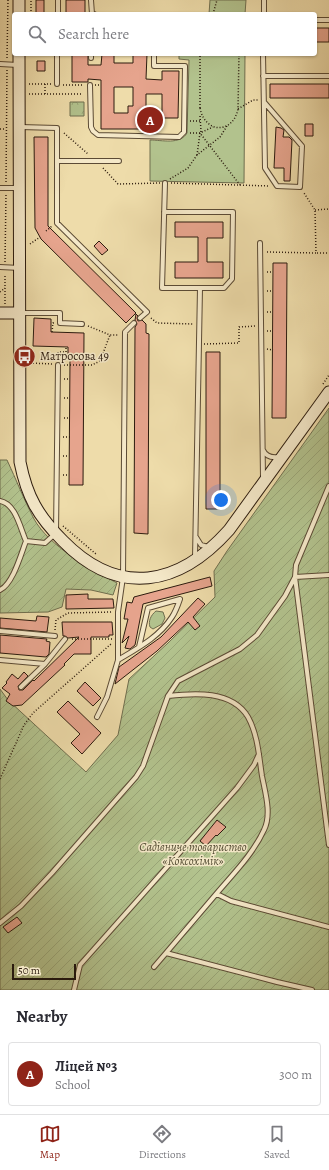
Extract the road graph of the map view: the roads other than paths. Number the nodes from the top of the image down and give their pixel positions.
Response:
1 (19, 0) edge
2 (58, 0) edge
3 (91, 0) edge
4 (264, 0) edge
5 (19, 12) edge
6 (58, 12) edge
7 (92, 12) edge
8 (264, 12) edge
9 (317, 20) edge
10 (329, 20) edge
11 (57, 56) edge
12 (154, 56) edge
13 (263, 56) edge
14 (19, 59) edge
15 (0, 64) edge
16 (263, 76) junction
17 (329, 76) edge
18 (57, 84) dead end
19 (90, 85) dead end
20 (264, 102) junction
21 (19, 127) junction
22 (57, 161) junction
23 (118, 161) dead end
24 (163, 183) road end
25 (0, 188) edge
26 (20, 188) junction
27 (164, 212) junction
28 (260, 243) dead end
29 (0, 267) edge
30 (20, 268) junction
31 (200, 288) junction
32 (0, 313) edge
33 (20, 313) junction
34 (140, 318) dead end
35 (134, 323) dead end
36 (82, 324) road end
37 (58, 365) road end
38 (325, 390) edge
39 (262, 448) junction
40 (285, 455) junction
41 (263, 485) junction
42 (329, 486) edge
43 (0, 501) edge
44 (56, 533) junction
45 (196, 536) junction
46 (26, 541) junction
47 (214, 546) junction
48 (195, 560) junction
49 (329, 575) edge
50 (124, 577) junction
51 (295, 577) junction
52 (0, 590) edge
53 (0, 631) edge
54 (55, 636) road end
55 (64, 639) road end
56 (139, 647) junction
57 (0, 660) edge
58 (118, 660) junction
59 (45, 664) junction
60 (21, 687) dead end
61 (168, 696) junction
62 (97, 717) dead end
63 (259, 754) junction
64 (329, 845) edge
65 (217, 894) junction
66 (0, 923) edge
67 (329, 927) edge
68 (166, 953) junction
69 (154, 967) dead end
70 (74, 990) edge
71 (312, 990) edge

1 - 5 street
2 - 6 lane
3 - 7 lane
4 - 8 lane
9 - 10 lane
11 - 18 lane
12 - 19 lane
13 - 16 lane
14 - 15 lane
14 - 21 street
16 - 17 lane
16 - 20 lane
20 - 20 lane
21 - 22 lane
21 - 26 street
22 - 23 lane
22 - 34 lane
24 - 27 lane
25 - 26 lane
26 - 30 street
27 - 31 lane
27 - 31 lane
28 - 39 lane
29 - 30 lane
30 - 33 street
31 - 45 lane
32 - 33 street
33 - 36 lane
33 - 44 street
35 - 50 lane
37 - 44 lane
38 - 40 street
39 - 40 lane
39 - 41 lane
40 - 41 street
41 - 47 street
42 - 51 lane
43 - 46 lane
44 - 46 lane
44 - 50 street
45 - 47 lane
45 - 48 lane
46 - 52 lane
47 - 48 street
48 - 50 street
49 - 51 lane
50 - 58 lane
51 - 61 lane
51 - 64 lane
53 - 54 lane
55 - 59 lane
56 - 56 lane
56 - 58 lane
57 - 59 lane
58 - 62 lane
59 - 60 lane
61 - 63 lane
61 - 66 lane
63 - 65 lane
63 - 70 lane
65 - 67 lane
65 - 68 lane
68 - 69 lane
68 - 71 lane

